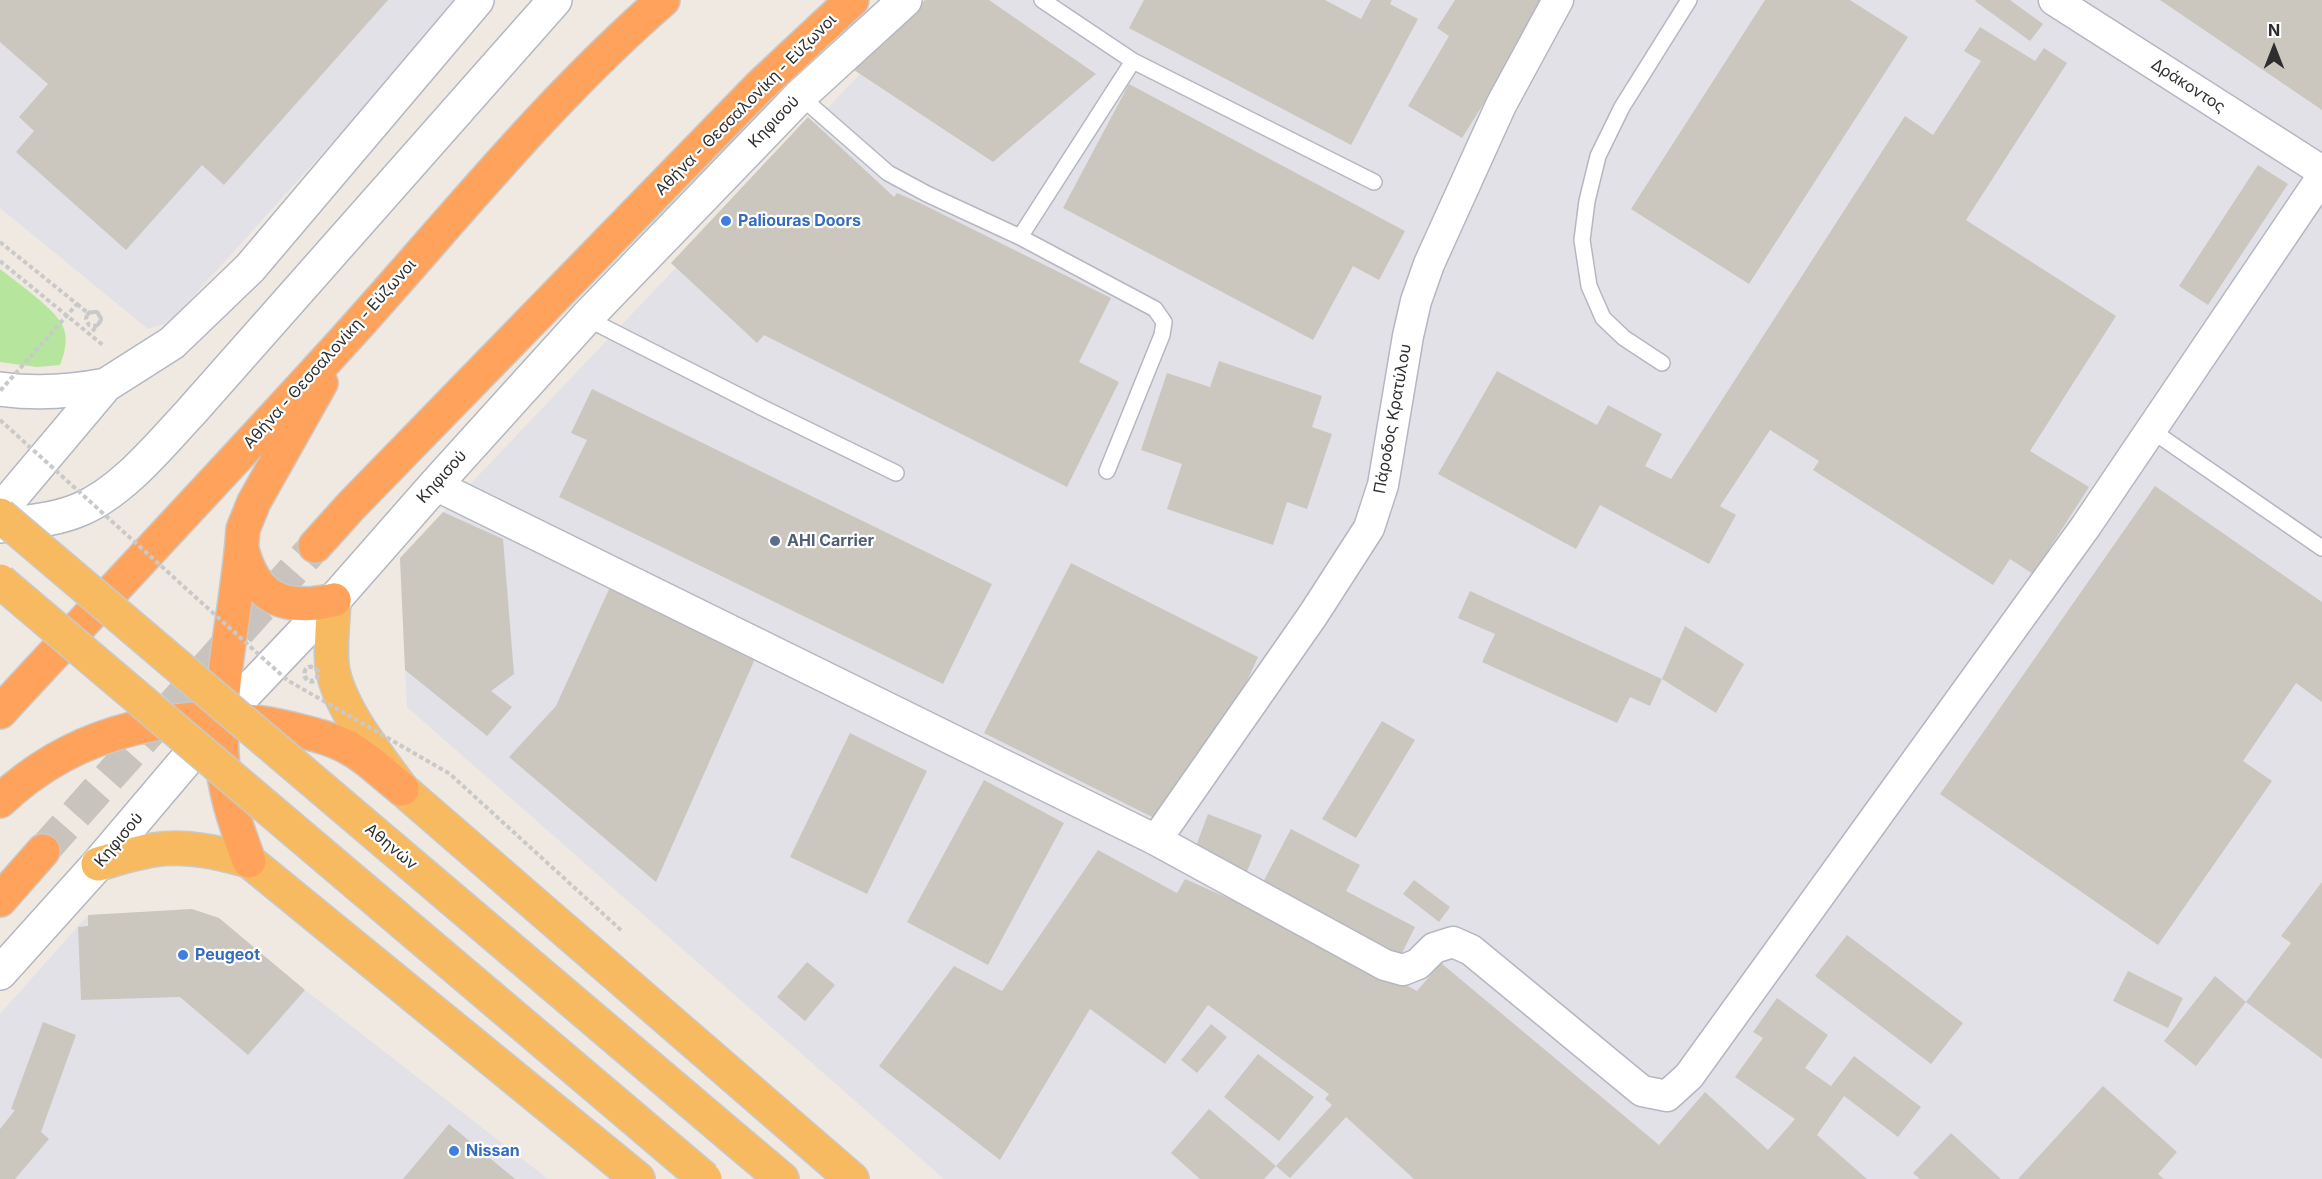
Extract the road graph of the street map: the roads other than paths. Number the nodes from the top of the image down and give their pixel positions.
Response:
1 (477, 0) edge
2 (555, 0) edge
3 (663, 0) edge
4 (852, 0) edge
5 (905, 0) edge
6 (1042, 0) edge
7 (1558, 0) edge
8 (1689, 0) edge
9 (2054, 0) edge
10 (1133, 62) junction
11 (800, 96) junction
12 (2322, 171) edge
13 (2322, 177) edge
14 (1374, 182) dead end
15 (1020, 237) junction
16 (586, 318) junction
17 (349, 335) junction
18 (1662, 363) dead end
19 (106, 385) junction
20 (0, 390) edge
21 (2151, 430) junction
22 (1107, 471) dead end
23 (896, 473) dead end
24 (435, 485) junction
25 (0, 513) edge
26 (0, 526) edge
27 (315, 546) tunnel mouth
28 (2322, 548) edge
29 (242, 549) junction
30 (0, 581) edge
31 (334, 600) junction
32 (0, 712) edge
33 (221, 719) junction
34 (402, 789) junction
35 (0, 801) edge
36 (1156, 840) junction
37 (43, 851) tunnel mouth
38 (249, 861) junction
39 (98, 864) junction
40 (0, 900) edge
41 (0, 973) edge
42 (638, 1179) edge
43 (705, 1179) edge
44 (782, 1179) edge
45 (852, 1179) edge

1 - 19 main road
2 - 26 main road
3 - 17 highway, Αθήνα - Θεσσαλονίκη - Εύζωνοι
4 - 27 highway, Αθήνα - Θεσσαλονίκη - Εύζωνοι
5 - 11 main road, Κηφισού
6 - 10 lane
7 - 36 street, Πάροδος Κρατύλου
8 - 18 lane
9 - 12 street, Δράκοντος
10 - 14 lane
10 - 15 lane
11 - 15 lane
11 - 16 main road, Κηφισού
13 - 21 street
15 - 22 lane
16 - 23 lane
16 - 24 main road, Κηφισού
17 - 29 highway
17 - 32 highway, Αθήνα - Θεσσαλονίκη - Εύζωνοι
19 - 20 main road
19 - 25 main road
21 - 28 lane
21 - 36 street
24 - 31 main road, Κηφισού
24 - 36 street
25 - 44 highway, Αθηνών, bridge
29 - 31 highway
29 - 33 highway
30 - 43 highway, bridge
31 - 33 main road, Κηφισού
31 - 34 highway
33 - 34 highway
33 - 35 highway
33 - 38 highway
33 - 39 main road, Κηφισού
34 - 45 highway
37 - 40 highway
38 - 39 highway
38 - 42 highway
39 - 41 main road, Κηφισού

